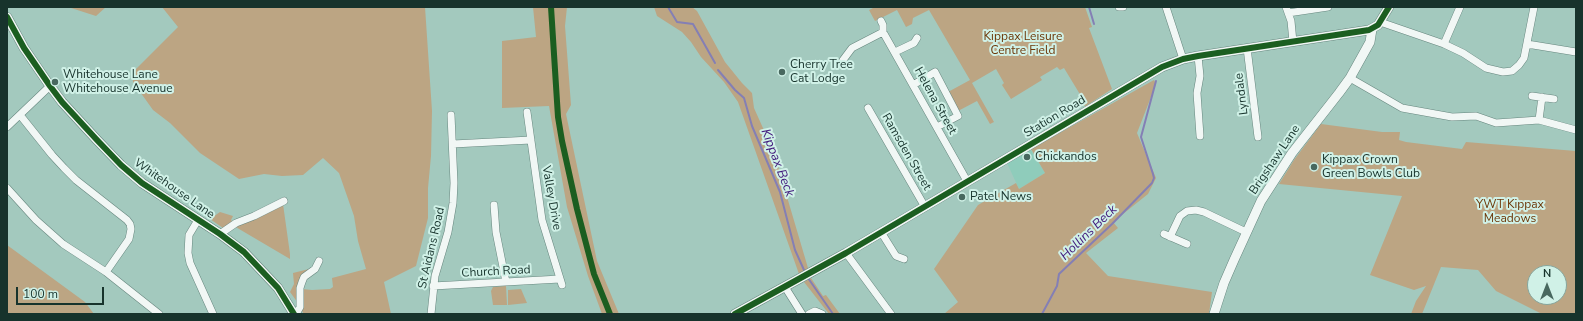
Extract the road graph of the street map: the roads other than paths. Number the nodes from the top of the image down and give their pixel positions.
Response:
1 (1119, 7) edge
2 (1123, 7) edge
3 (1166, 7) edge
4 (1328, 7) edge
5 (1389, 7) edge
6 (1460, 7) edge
7 (1534, 7) edge
8 (1287, 10) edge
9 (7, 17) edge
10 (881, 21) dead end
11 (1381, 21) junction
12 (1372, 29) junction
13 (883, 32) junction
14 (917, 38) dead end
15 (1294, 42) junction
16 (1444, 44) junction
17 (1527, 44) junction
18 (1247, 48) junction
19 (895, 52) junction
20 (1576, 52) edge
21 (1198, 56) junction
22 (1183, 59) junction
23 (842, 60) dead end
24 (1350, 78) junction
25 (913, 85) junction
26 (50, 86) junction
27 (1532, 96) dead end
28 (1542, 97) junction
29 (1554, 99) dead end
30 (868, 108) dead end
31 (528, 112) dead end
32 (20, 115) junction
33 (451, 115) dead end
34 (1539, 120) junction
35 (7, 127) edge
36 (937, 128) junction
37 (1576, 130) edge
38 (1200, 136) dead end
39 (1258, 137) dead end
40 (531, 140) junction
41 (453, 144) junction
42 (967, 181) junction
43 (7, 188) edge
44 (284, 201) dead end
45 (494, 205) dead end
46 (925, 207) junction
47 (198, 220) junction
48 (881, 232) junction
49 (1246, 232) junction
50 (220, 234) junction
51 (1187, 244) dead end
52 (846, 253) junction
53 (904, 259) dead end
54 (319, 261) dead end
55 (106, 272) junction
56 (506, 282) junction
57 (561, 282) joint
58 (433, 286) junction
59 (785, 287) junction
60 (159, 314) edge
61 (213, 314) edge
62 (295, 314) edge
63 (431, 314) edge
64 (735, 314) edge
65 (802, 314) edge
66 (809, 314) edge
67 (822, 314) edge
68 (891, 314) edge
69 (1214, 314) edge

1 - 2 street
3 - 22 street
4 - 8 street
5 - 11 street
6 - 16 street
7 - 17 street
8 - 15 street
9 - 26 street, Whitehouse Lane
10 - 13 street
11 - 12 street
11 - 16 street
12 - 15 street, Station Road
12 - 24 street, Brigshaw Lane
13 - 19 street, Helena Street
13 - 23 street
14 - 19 street
15 - 18 street, Station Road
16 - 17 street
17 - 20 street
18 - 21 street, Station Road
18 - 39 street, Lyndale
19 - 25 street, Helena Street
21 - 22 street, Station Road
21 - 38 street
22 - 42 street, Station Road
24 - 34 street
24 - 49 street, Brigshaw Lane
25 - 36 street, Helena Street
25 - 36 street
26 - 32 street
26 - 47 street, Whitehouse Lane
27 - 28 street
28 - 29 street
28 - 34 street
30 - 46 street, Ramsden Street
31 - 40 street, Valley Drive
32 - 35 street
32 - 55 street
33 - 41 street, St Aidans Road
34 - 37 street
36 - 42 street, Helena Street
40 - 41 street
40 - 57 street, Valley Drive
41 - 58 street, St Aidans Road
42 - 46 street, Station Road
43 - 55 street
44 - 50 street
45 - 56 street
46 - 48 street, Station Road
47 - 50 street, Whitehouse Lane
47 - 61 street
48 - 52 street, Station Road
48 - 53 street
49 - 51 street
49 - 69 street, Brigshaw Lane
50 - 62 street, Whitehouse Lane
52 - 59 street, Station Road
52 - 68 street
54 - 62 street
55 - 60 street
56 - 57 street, Church Road
56 - 58 street, Church Road
58 - 63 street, St Aidans Road
59 - 64 street, Station Road
59 - 65 street
66 - 67 street

